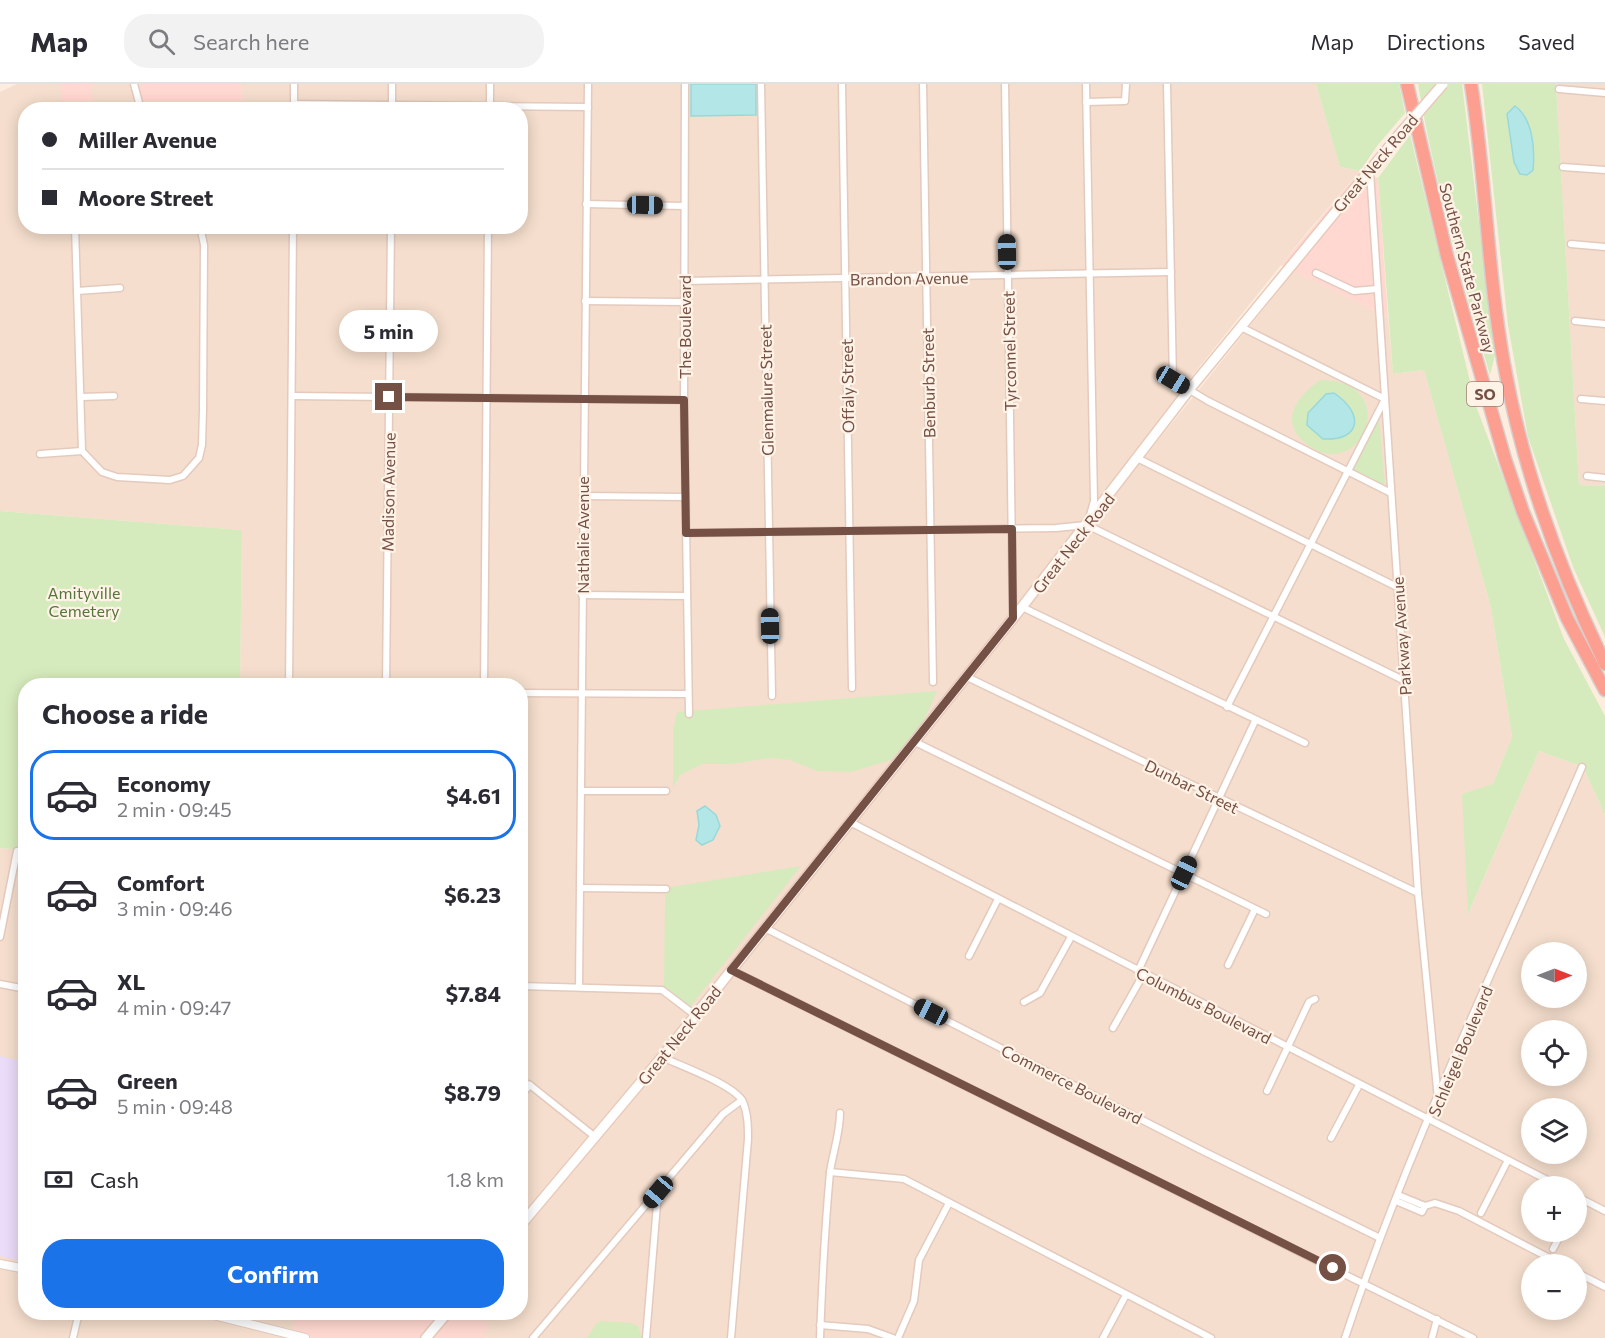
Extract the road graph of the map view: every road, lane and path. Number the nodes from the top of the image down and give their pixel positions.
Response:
1 (134, 84) edge
2 (294, 84) edge
3 (392, 84) edge
4 (490, 84) edge
5 (588, 84) edge
6 (685, 84) edge
7 (761, 84) edge
8 (842, 84) edge
9 (923, 84) edge
10 (1005, 84) edge
11 (1086, 84) edge
12 (1126, 84) edge
13 (1167, 84) edge
14 (1407, 84) edge
15 (1443, 84) edge
16 (1472, 84) edge
17 (1559, 89) dead end
18 (1605, 93) edge
19 (139, 102) edge
20 (294, 102) edge
21 (392, 102) edge
22 (490, 102) edge
23 (1086, 102) junction
24 (588, 107) junction
25 (528, 108) edge
26 (1563, 167) dead end
27 (1605, 170) edge
28 (1370, 172) junction
29 (586, 204) junction
30 (684, 206) junction
31 (75, 234) edge
32 (202, 234) edge
33 (293, 234) edge
34 (391, 234) edge
35 (489, 234) edge
36 (1571, 244) dead end
37 (1605, 248) edge
38 (1171, 272) junction
39 (1316, 273) dead end
40 (1089, 274) junction
41 (1008, 276) junction
42 (926, 277) junction
43 (846, 279) junction
44 (765, 280) junction
45 (684, 281) junction
46 (120, 288) dead end
47 (1377, 289) junction
48 (77, 291) junction
49 (585, 301) junction
50 (684, 303) junction
51 (1575, 321) dead end
52 (1605, 324) edge
53 (1240, 327) junction
54 (1189, 390) junction
55 (114, 396) dead end
56 (292, 396) junction
57 (389, 397) junction
58 (81, 398) junction
59 (487, 398) junction
60 (583, 399) junction
61 (1385, 399) junction
62 (1581, 399) dead end
63 (684, 400) junction
64 (1605, 401) edge
65 (82, 451) junction
66 (40, 454) dead end
67 (1139, 459) junction
68 (1347, 472) junction
69 (1587, 476) dead end
70 (1605, 478) edge
71 (1391, 493) junction
72 (583, 496) junction
73 (685, 497) junction
74 (1087, 525) junction
75 (1012, 529) junction
76 (931, 530) junction
77 (849, 531) junction
78 (768, 532) junction
79 (686, 533) junction
80 (1311, 544) junction
81 (1397, 587) junction
82 (582, 595) junction
83 (687, 596) junction
84 (1022, 608) junction
85 (1274, 617) junction
86 (1013, 618) junction
87 (1605, 664) edge
88 (967, 676) junction
89 (289, 678) edge
90 (386, 678) edge
91 (484, 678) edge
92 (1404, 680) junction
93 (933, 681) dead end
94 (852, 688) dead end
95 (1605, 690) edge
96 (528, 693) edge
97 (581, 693) junction
98 (688, 694) junction
99 (772, 696) dead end
100 (1227, 707) junction
101 (689, 714) dead end
102 (1255, 721) junction
103 (915, 742) junction
104 (1305, 743) dead end
105 (1582, 767) dead end
106 (581, 791) junction
107 (666, 791) dead end
108 (1218, 799) junction
109 (850, 822) junction
110 (17, 851) dead end
111 (1184, 873) junction
112 (580, 888) junction
113 (666, 889) dead end
114 (1418, 893) junction
115 (998, 899) junction
116 (1255, 909) junction
117 (1266, 914) dead end
118 (765, 928) junction
119 (0, 937) edge
120 (1071, 937) junction
121 (969, 956) dead end
122 (1228, 965) dead end
123 (731, 970) junction
124 (1141, 973) junction
125 (0, 984) edge
126 (528, 986) edge
127 (18, 987) edge
128 (579, 987) junction
129 (1315, 999) dead end
130 (1024, 1002) dead end
131 (695, 1015) junction
132 (1113, 1028) dead end
133 (1287, 1048) junction
134 (662, 1057) junction
135 (530, 1085) edge
136 (1359, 1085) junction
137 (1267, 1091) dead end
138 (1437, 1099) junction
139 (742, 1100) junction
140 (840, 1113) dead end
141 (1430, 1120) junction
142 (594, 1136) junction
143 (1331, 1138) dead end
144 (1508, 1160) junction
145 (830, 1172) junction
146 (1539, 1176) edge
147 (658, 1192) junction
148 (1397, 1198) junction
149 (1587, 1201) edge
150 (949, 1203) junction
151 (1605, 1210) edge
152 (1481, 1213) dead end
153 (528, 1216) edge
154 (1380, 1238) junction
155 (1557, 1242) edge
156 (1553, 1249) dead end
157 (1543, 1254) edge
158 (0, 1264) edge
159 (18, 1267) edge
160 (1587, 1278) edge
161 (1363, 1283) junction
162 (1605, 1287) edge
163 (1126, 1295) junction
164 (1437, 1319) junction
165 (77, 1320) edge
166 (235, 1320) edge
167 (441, 1320) edge
168 (820, 1325) junction
169 (73, 1338) edge
170 (305, 1338) edge
171 (426, 1338) edge
172 (533, 1338) edge
173 (646, 1338) edge
174 (731, 1338) edge
175 (820, 1338) edge
176 (893, 1338) edge
177 (898, 1338) edge
178 (1103, 1338) edge
179 (1211, 1338) edge
180 (1345, 1338) edge
181 (1431, 1338) edge
182 (1473, 1338) edge

1 - 19 street
2 - 20 street
3 - 21 street
4 - 22 street
5 - 24 street, Nathalie Avenue
6 - 30 street, The Boulevard
7 - 44 street, Glenmalure Street
8 - 43 street, Offaly Street
9 - 42 street, Benburb Street
10 - 41 street, Tyrconnel Street
11 - 23 street
12 - 23 street
13 - 38 street
14 - 95 highway, Southern State Parkway / SO
15 - 28 main road, Great Neck Road, bridge
16 - 87 highway, Southern State Parkway / SO
17 - 18 street
23 - 40 street
24 - 25 street
24 - 29 street, Nathalie Avenue
26 - 27 street
28 - 47 street, Parkway Avenue
28 - 53 main road, Great Neck Road
29 - 30 street
29 - 49 street, Nathalie Avenue
30 - 45 street, The Boulevard
31 - 48 street
32 - 65 street
33 - 56 street
34 - 57 street, Madison Avenue
35 - 59 street
36 - 37 street
38 - 40 street, Brandon Avenue
38 - 54 street
39 - 47 street
40 - 41 street, Brandon Avenue
40 - 74 street
41 - 42 street, Brandon Avenue
41 - 75 street, Tyrconnel Street
42 - 43 street, Brandon Avenue
42 - 76 street, Benburb Street
43 - 44 street, Brandon Avenue
43 - 77 street, Offaly Street
44 - 45 street, Brandon Avenue
44 - 78 street, Glenmalure Street
45 - 50 street, The Boulevard
46 - 48 street
47 - 61 street, Parkway Avenue
48 - 58 street
49 - 50 street
49 - 60 street, Nathalie Avenue
50 - 63 street, The Boulevard
51 - 52 street
53 - 54 main road, Great Neck Road
53 - 61 street
54 - 67 main road, Great Neck Road
54 - 68 street
55 - 58 street
56 - 57 street
56 - 89 street
57 - 59 street
57 - 90 street, Madison Avenue
58 - 65 street
59 - 60 street
59 - 91 street
60 - 63 street
60 - 72 street, Nathalie Avenue
61 - 68 street
61 - 71 street, Parkway Avenue
62 - 64 street
63 - 73 street, The Boulevard
65 - 66 street
67 - 74 main road, Great Neck Road
67 - 80 street
68 - 71 street
68 - 80 street
69 - 70 street
71 - 81 street, Parkway Avenue
72 - 73 street
72 - 82 street, Nathalie Avenue
73 - 79 street, The Boulevard
74 - 75 street
74 - 84 main road, Great Neck Road
74 - 85 street
75 - 76 street
75 - 86 street, Tyrconnel Street
76 - 77 street
76 - 93 street, Benburb Street
77 - 78 street
77 - 94 street, Offaly Street
78 - 79 street
78 - 99 street, Glenmalure Street
79 - 83 street, The Boulevard
80 - 81 street
80 - 85 street
81 - 92 street, Parkway Avenue
82 - 83 street
82 - 97 street, Nathalie Avenue
83 - 98 street, The Boulevard
84 - 86 main road, Great Neck Road
84 - 100 street
85 - 92 street
85 - 100 street
86 - 88 main road, Great Neck Road
88 - 103 main road, Great Neck Road
88 - 108 street, Dunbar Street
92 - 114 street, Parkway Avenue
96 - 97 street
97 - 98 street
97 - 106 street, Nathalie Avenue
98 - 101 street, The Boulevard
100 - 102 street
102 - 104 street
102 - 108 street
103 - 109 main road, Great Neck Road
103 - 111 street
105 - 138 street, Schleigel Boulevard
106 - 107 street
106 - 112 street, Nathalie Avenue
108 - 111 street
108 - 114 street, Dunbar Street
109 - 115 street, Columbus Boulevard
109 - 118 main road, Great Neck Road
110 - 119 street
111 - 116 street
111 - 124 street
112 - 113 street
112 - 128 street, Nathalie Avenue
114 - 138 street, Parkway Avenue
115 - 120 street, Columbus Boulevard
115 - 121 street
116 - 117 street
116 - 122 street
118 - 123 main road, Great Neck Road
118 - 154 street, Commerce Boulevard
120 - 124 street, Columbus Boulevard
120 - 130 street
123 - 131 main road, Great Neck Road
123 - 161 street
124 - 132 street
124 - 133 street, Columbus Boulevard
125 - 127 street
126 - 128 street
128 - 131 street
129 - 133 street
131 - 134 main road, Great Neck Road
133 - 136 street, Columbus Boulevard
133 - 137 street
134 - 139 street
134 - 142 main road, Great Neck Road
135 - 142 street
136 - 141 street, Columbus Boulevard
136 - 143 street
138 - 141 street, Schleigel Boulevard
139 - 147 street
139 - 174 street
140 - 145 street
141 - 144 street, Columbus Boulevard
141 - 148 street, Schleigel Boulevard
142 - 153 main road, Great Neck Road
144 - 146 street, Columbus Boulevard
144 - 152 street
145 - 150 street
145 - 168 street
147 - 172 street
147 - 173 street
148 - 154 street, Schleigel Boulevard
148 - 157 street
149 - 151 street
150 - 163 street
150 - 177 street
154 - 161 street, Schleigel Boulevard
155 - 156 street
158 - 159 street
160 - 162 street
161 - 164 street
161 - 180 street, Schleigel Boulevard
163 - 178 street
163 - 179 street
164 - 181 street
164 - 182 street
165 - 169 street
166 - 170 street
167 - 171 main road
168 - 175 street
168 - 176 street

